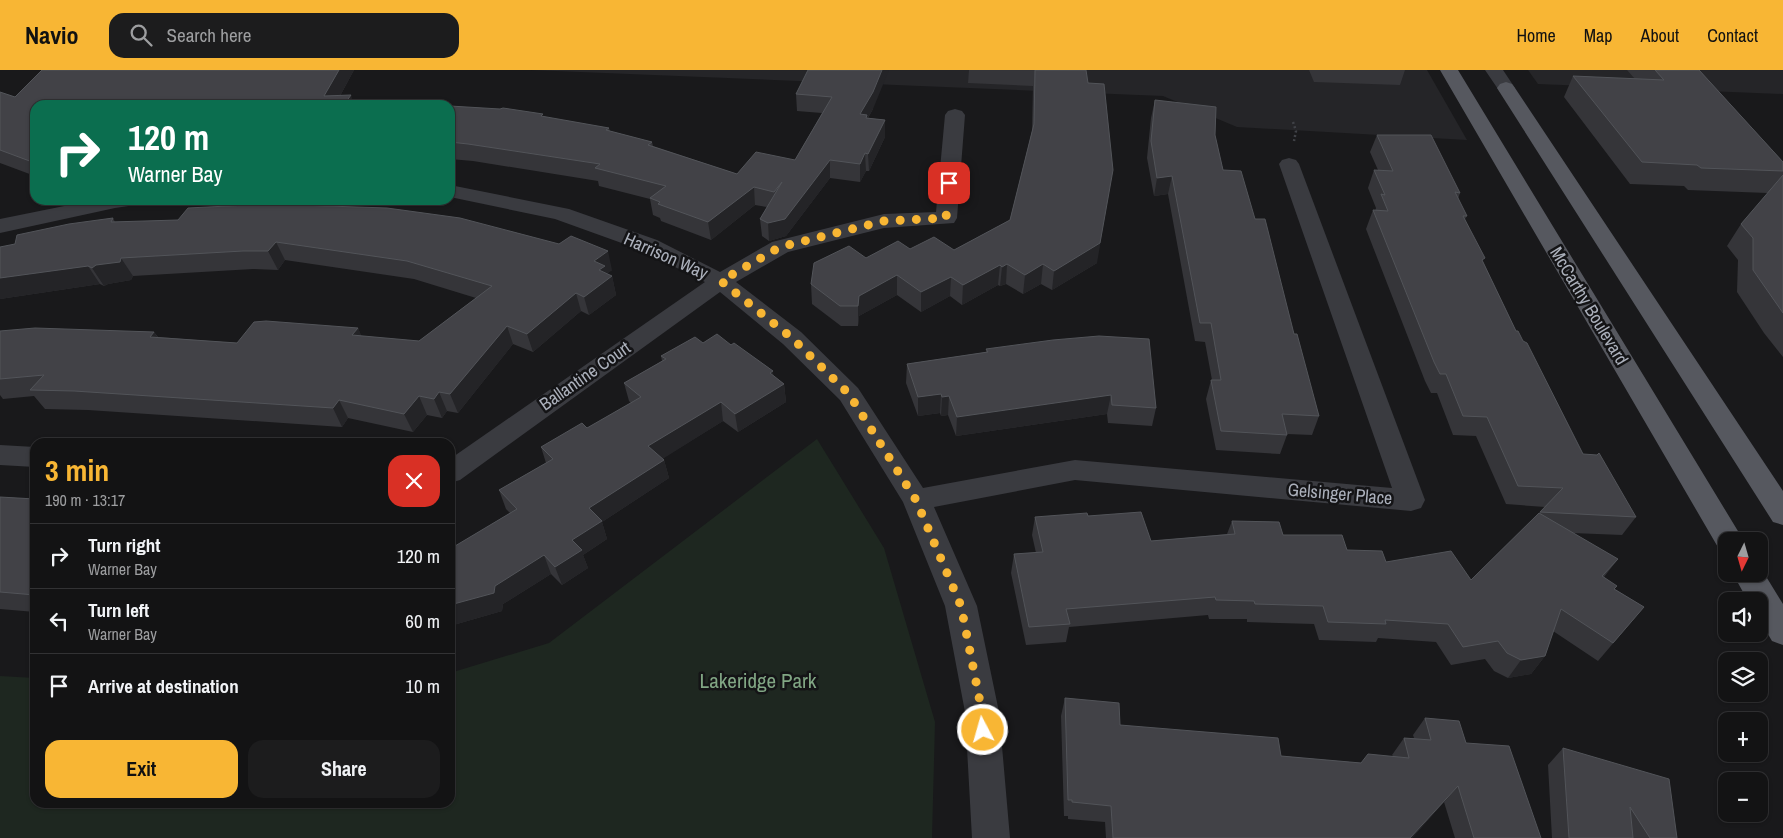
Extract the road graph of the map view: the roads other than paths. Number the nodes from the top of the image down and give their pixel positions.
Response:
1 (1449, 70) edge
2 (1500, 79) edge
3 (955, 115) dead end
4 (1290, 164) dead end
5 (455, 192) edge
6 (101, 205) edge
7 (0, 226) edge
8 (721, 281) junction
9 (0, 455) edge
10 (30, 457) edge
11 (455, 468) edge
12 (916, 500) junction
13 (1783, 514) edge
14 (1724, 532) edge
15 (1753, 582) edge
16 (1783, 632) edge
17 (991, 838) edge

1 - 14 main road, McCarthy Boulevard
2 - 13 main road
3 - 8 street, Ballantine Court
4 - 12 street, Gelsinger Place
5 - 8 street, Harrison Way
6 - 7 street
8 - 11 street, Ballantine Court
8 - 12 street, Harrison Way
9 - 10 street
12 - 17 street, Harrison Way
15 - 16 main road

